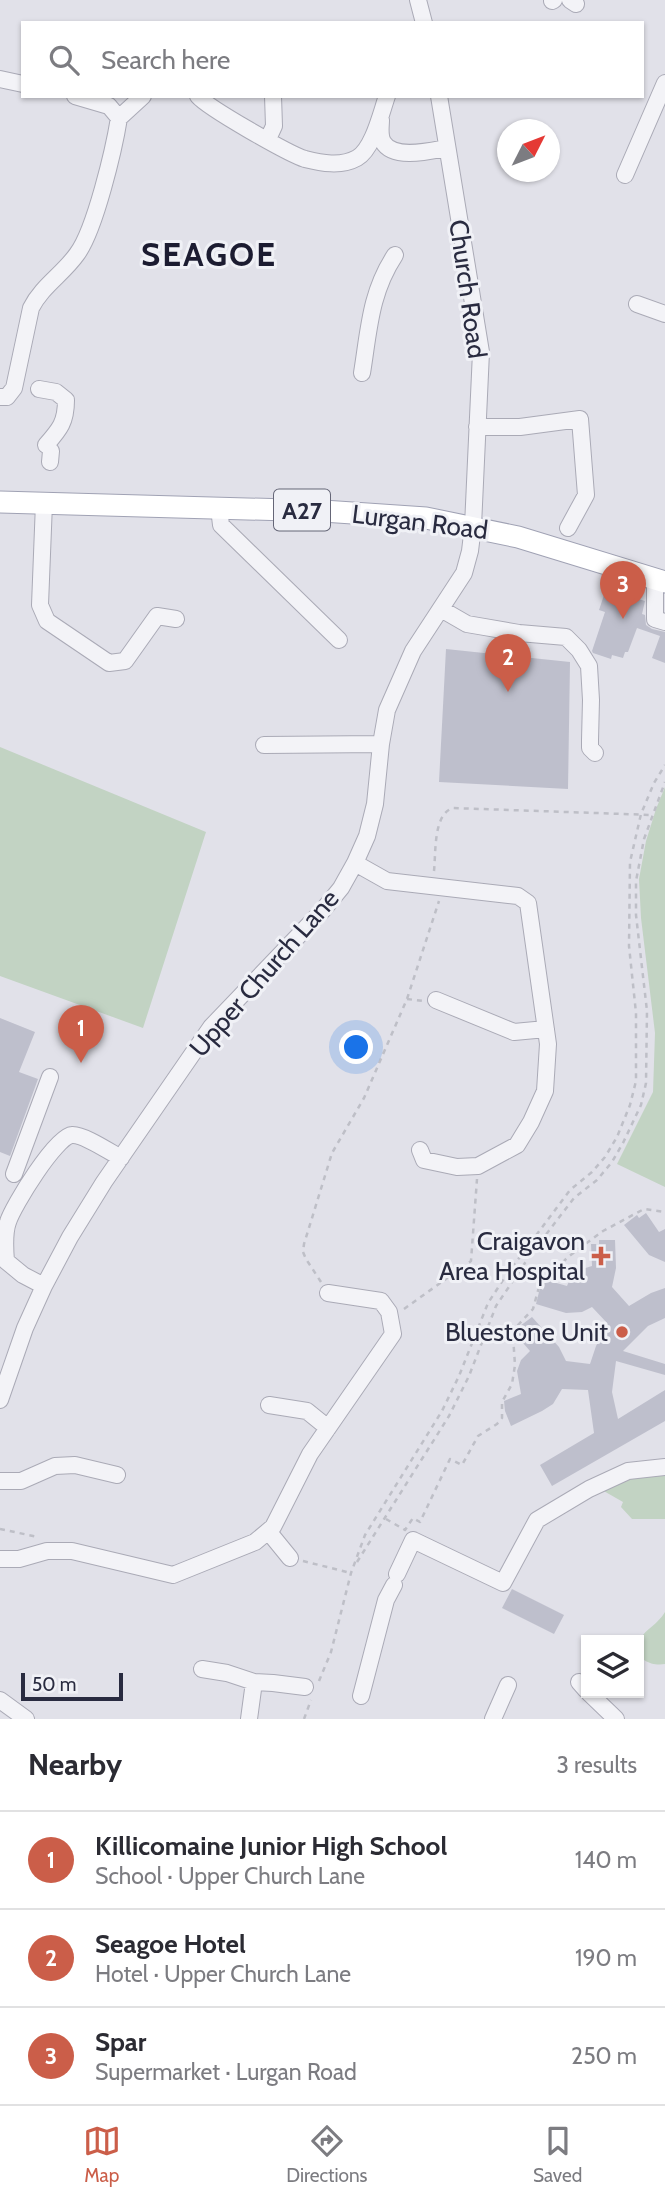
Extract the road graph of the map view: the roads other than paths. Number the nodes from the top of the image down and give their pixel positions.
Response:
1 (418, 0) edge
2 (423, 21) edge
3 (0, 79) edge
4 (665, 83) edge
5 (21, 84) edge
6 (82, 98) edge
7 (141, 98) edge
8 (201, 98) edge
9 (273, 98) edge
10 (386, 98) edge
11 (439, 98) edge
12 (381, 114) junction
13 (119, 118) junction
14 (268, 139) junction
15 (446, 148) junction
16 (625, 174) dead end
17 (395, 255) dead end
18 (637, 304) dead end
19 (665, 314) edge
20 (362, 373) dead end
21 (39, 389) dead end
22 (0, 397) edge
23 (478, 427) junction
24 (49, 452) dead end
25 (0, 502) edge
26 (44, 503) junction
27 (219, 508) junction
28 (472, 526) junction
29 (568, 528) dead end
30 (660, 581) edge
31 (441, 609) junction
32 (176, 619) dead end
33 (665, 622) edge
34 (339, 640) dead end
35 (381, 744) junction
36 (264, 745) dead end
37 (595, 753) dead end
38 (355, 863) junction
39 (436, 1000) dead end
40 (546, 1029) junction
41 (50, 1077) dead end
42 (420, 1150) dead end
43 (121, 1158) junction
44 (7, 1174) edge
45 (26, 1190) junction
46 (44, 1286) junction
47 (328, 1293) road end
48 (6, 1362) edge
49 (0, 1401) edge
50 (269, 1405) dead end
51 (328, 1428) junction
52 (665, 1467) edge
53 (117, 1475) dead end
54 (0, 1481) edge
55 (268, 1531) junction
56 (290, 1558) road end
57 (0, 1559) edge
58 (202, 1670) dead end
59 (254, 1682) junction
60 (508, 1685) dead end
61 (312, 1690) road end
62 (361, 1696) dead end
63 (595, 1698) edge
64 (0, 1700) edge
65 (26, 1719) edge
66 (249, 1719) edge
67 (493, 1719) edge
68 (616, 1719) edge

1 - 2 street
3 - 5 street
4 - 16 street
6 - 13 street
7 - 13 street
8 - 14 street
9 - 14 street
10 - 12 street
11 - 15 street, Church Road
12 - 14 street
12 - 15 street
13 - 22 street
15 - 23 street, Church Road
17 - 20 street
18 - 19 street
21 - 24 street
23 - 28 street, Church Road
23 - 29 street
25 - 26 main road, Lurgan Road / A27
26 - 27 main road, Lurgan Road / A27
26 - 32 street
27 - 28 main road, Lurgan Road / A27
27 - 34 street
28 - 30 main road, Lurgan Road / A27
28 - 31 street, Upper Church Lane
30 - 33 street
31 - 35 street, Upper Church Lane
31 - 37 street
35 - 36 street
35 - 38 street, Upper Church Lane
38 - 40 street
38 - 43 street, Upper Church Lane
39 - 40 street
40 - 42 street
41 - 44 street
43 - 45 street
43 - 46 street, Upper Church Lane
44 - 45 street
45 - 46 street
46 - 48 street, Upper Church Lane
47 - 51 street
48 - 49 street, Upper Church Lane
50 - 51 street
51 - 55 street
52 - 62 street
53 - 54 street
55 - 56 street
55 - 57 street
58 - 59 street
59 - 61 street
59 - 66 street
60 - 67 street
63 - 68 street
64 - 65 street

